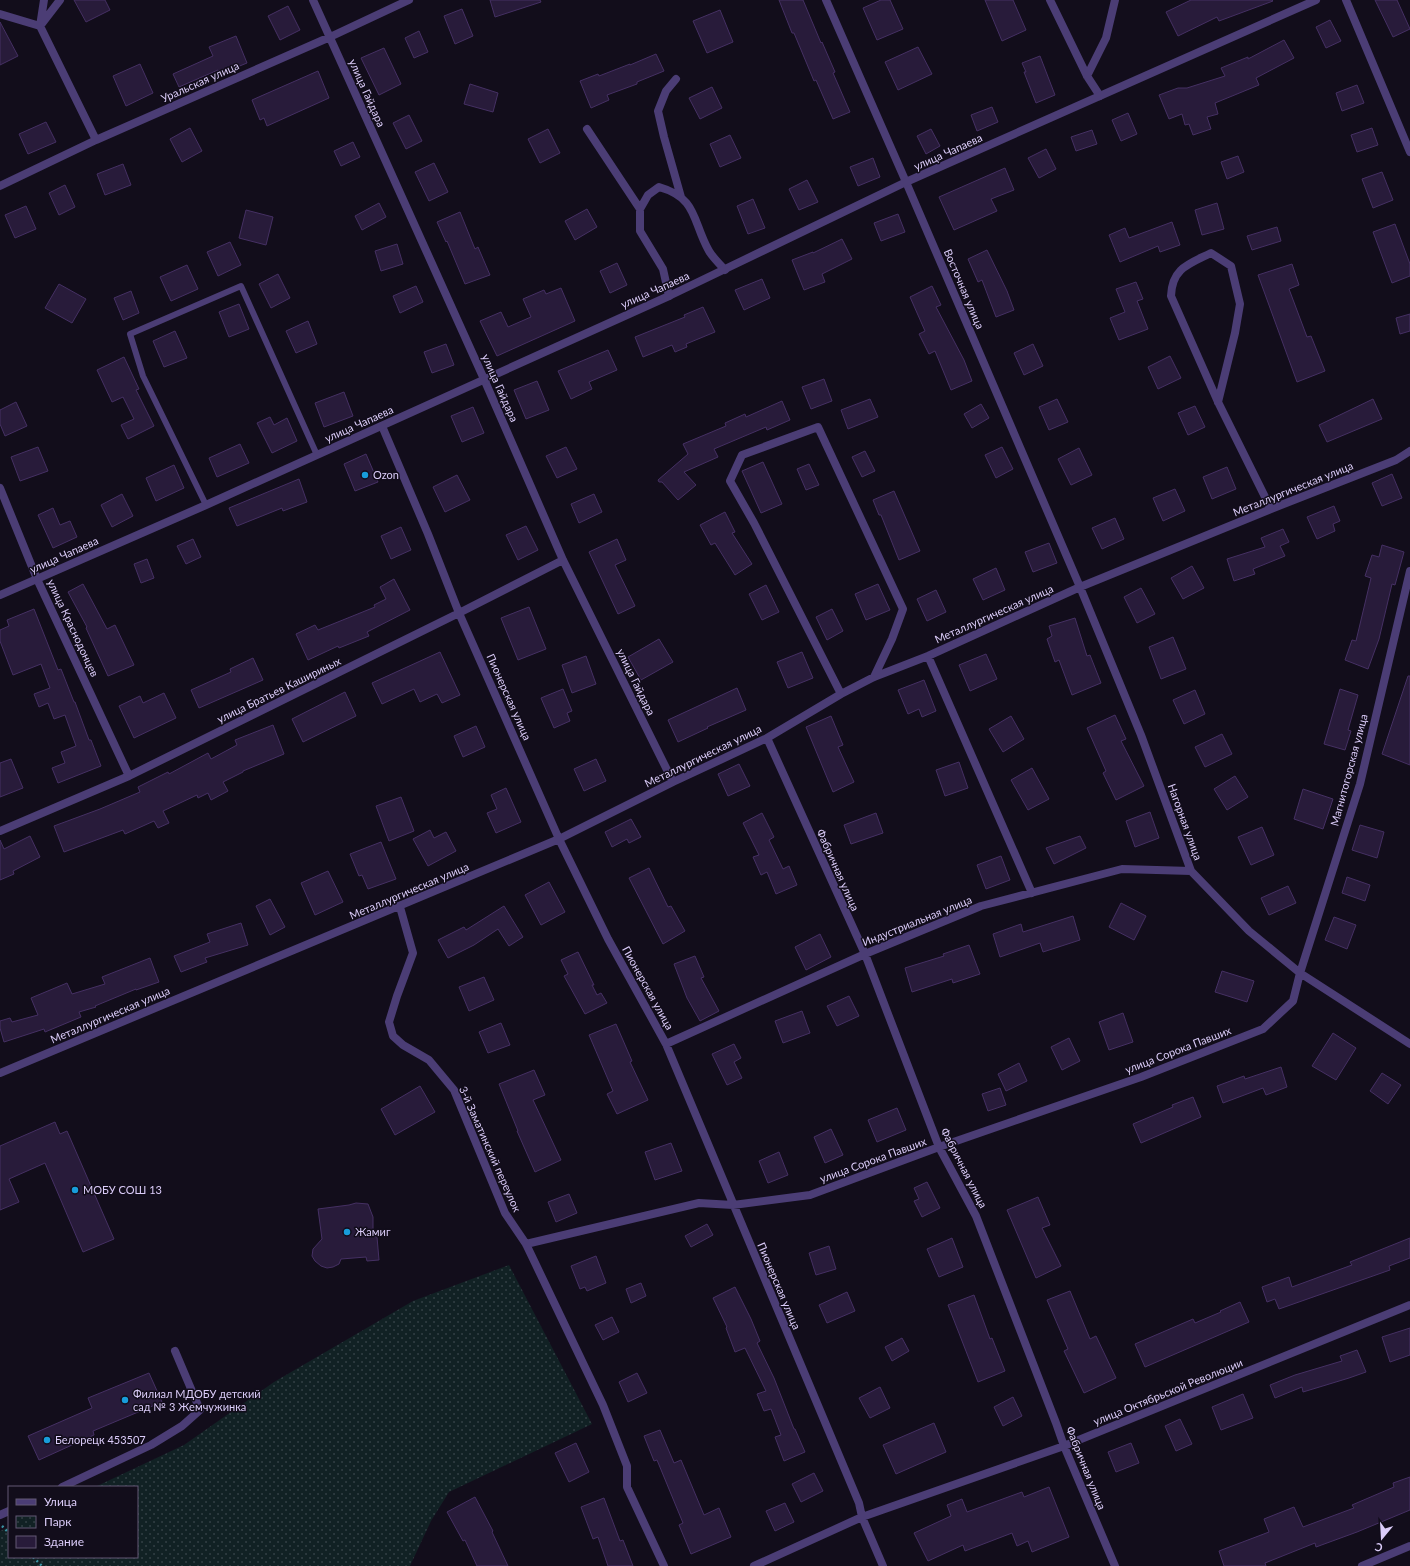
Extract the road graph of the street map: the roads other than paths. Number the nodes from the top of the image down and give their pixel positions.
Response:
1 (44, 0) edge
2 (60, 0) edge
3 (313, 0) edge
4 (409, 0) edge
5 (826, 0) edge
6 (1050, 0) edge
7 (1115, 0) edge
8 (1316, 0) edge
9 (1346, 0) edge
10 (0, 14) edge
11 (40, 26) junction
12 (330, 37) junction
13 (1087, 76) junction
14 (676, 79) dead end
15 (1100, 96) junction
16 (587, 129) dead end
17 (96, 140) junction
18 (1410, 152) edge
19 (906, 182) junction
20 (0, 186) edge
21 (681, 197) junction
22 (640, 208) junction
23 (725, 270) junction
24 (669, 296) junction
25 (484, 379) junction
26 (1218, 402) junction
27 (382, 426) junction
28 (1410, 451) edge
29 (317, 455) junction
30 (0, 488) edge
31 (206, 505) junction
32 (1271, 509) junction
33 (563, 560) junction
34 (1410, 571) edge
35 (38, 579) junction
36 (1080, 587) junction
37 (0, 595) edge
38 (459, 613) junction
39 (928, 656) junction
40 (874, 677) junction
41 (840, 694) junction
42 (767, 738) junction
43 (129, 776) junction
44 (673, 782) junction
45 (0, 831) edge
46 (559, 839) junction
47 (1191, 871) junction
48 (1032, 893) junction
49 (400, 907) junction
50 (864, 954) junction
51 (1300, 973) junction
52 (666, 1044) junction
53 (1410, 1044) edge
54 (0, 1073) edge
55 (940, 1147) junction
56 (733, 1206) junction
57 (526, 1244) junction
58 (1410, 1305) edge
59 (175, 1351) dead end
60 (1064, 1446) junction
61 (64, 1486) edge
62 (862, 1517) junction
63 (1410, 1546) edge
64 (664, 1566) edge
65 (754, 1566) edge
66 (883, 1566) edge
67 (1115, 1566) edge
68 (1362, 1566) edge

1 - 11 street
2 - 11 street
3 - 12 street, улица Гайдара
4 - 12 street, Уральская улица
5 - 19 street, Восточная улица
6 - 13 street
7 - 13 street
8 - 15 street, улица Чапаева
9 - 18 street
10 - 11 street
11 - 17 street
12 - 17 street, Уральская улица
12 - 25 street, улица Гайдара
13 - 15 street
14 - 21 street
15 - 19 street, улица Чапаева
16 - 22 street
17 - 20 street, Уральская улица
19 - 23 street, улица Чапаева
19 - 36 street, Восточная улица
21 - 22 street
21 - 23 street
22 - 24 street
23 - 24 street, улица Чапаева
24 - 25 street, улица Чапаева
25 - 27 street, улица Чапаева
25 - 33 street, улица Гайдара
26 - 26 street
26 - 32 street
27 - 29 street, улица Чапаева
27 - 38 street, Пионерская улица
28 - 32 street, Металлургическая улица
29 - 31 street, улица Чапаева
29 - 31 lane
30 - 35 street, улица Краснодонцев
31 - 35 street, улица Чапаева
32 - 36 street, Металлургическая улица
33 - 38 street, улица Братьев Кашириных
33 - 44 street, улица Гайдара
34 - 51 street, Магнитогорская улица
35 - 37 street, улица Чапаева
35 - 43 street, улица Краснодонцев
36 - 39 street, Металлургическая улица
36 - 47 street, Нагорная улица
38 - 43 street, улица Братьев Кашириных
38 - 46 street, Пионерская улица
39 - 40 street, Металлургическая улица
39 - 48 street
40 - 41 street, Металлургическая улица
40 - 41 street
41 - 42 street, Металлургическая улица
42 - 44 street, Металлургическая улица
42 - 50 street, Фабричная улица
43 - 45 street, улица Братьев Кашириных
44 - 46 street, Металлургическая улица
46 - 49 street, Металлургическая улица
46 - 52 street, Пионерская улица
47 - 48 street, Индустриальная улица
47 - 51 street, Нагорная улица
48 - 50 street, Индустриальная улица
49 - 54 street, Металлургическая улица
49 - 57 street, 3-й Заматинский переулок
50 - 52 street, Индустриальная улица
50 - 55 street, Фабричная улица
51 - 53 street, Нагорная улица
51 - 55 street, улица Сорока Павших
52 - 56 street, Пионерская улица
55 - 56 street, улица Сорока Павших
55 - 60 street, Фабричная улица
56 - 57 street, улица Сорока Павших
56 - 62 street, Пионерская улица
57 - 64 street, 3-й Заматинский переулок
58 - 60 street, улица Октябрьской Революции
59 - 61 street
60 - 62 street, улица Октябрьской Революции
60 - 67 street, Фабричная улица
62 - 65 street, улица Октябрьской Революции
62 - 66 street, Пионерская улица
63 - 68 street

